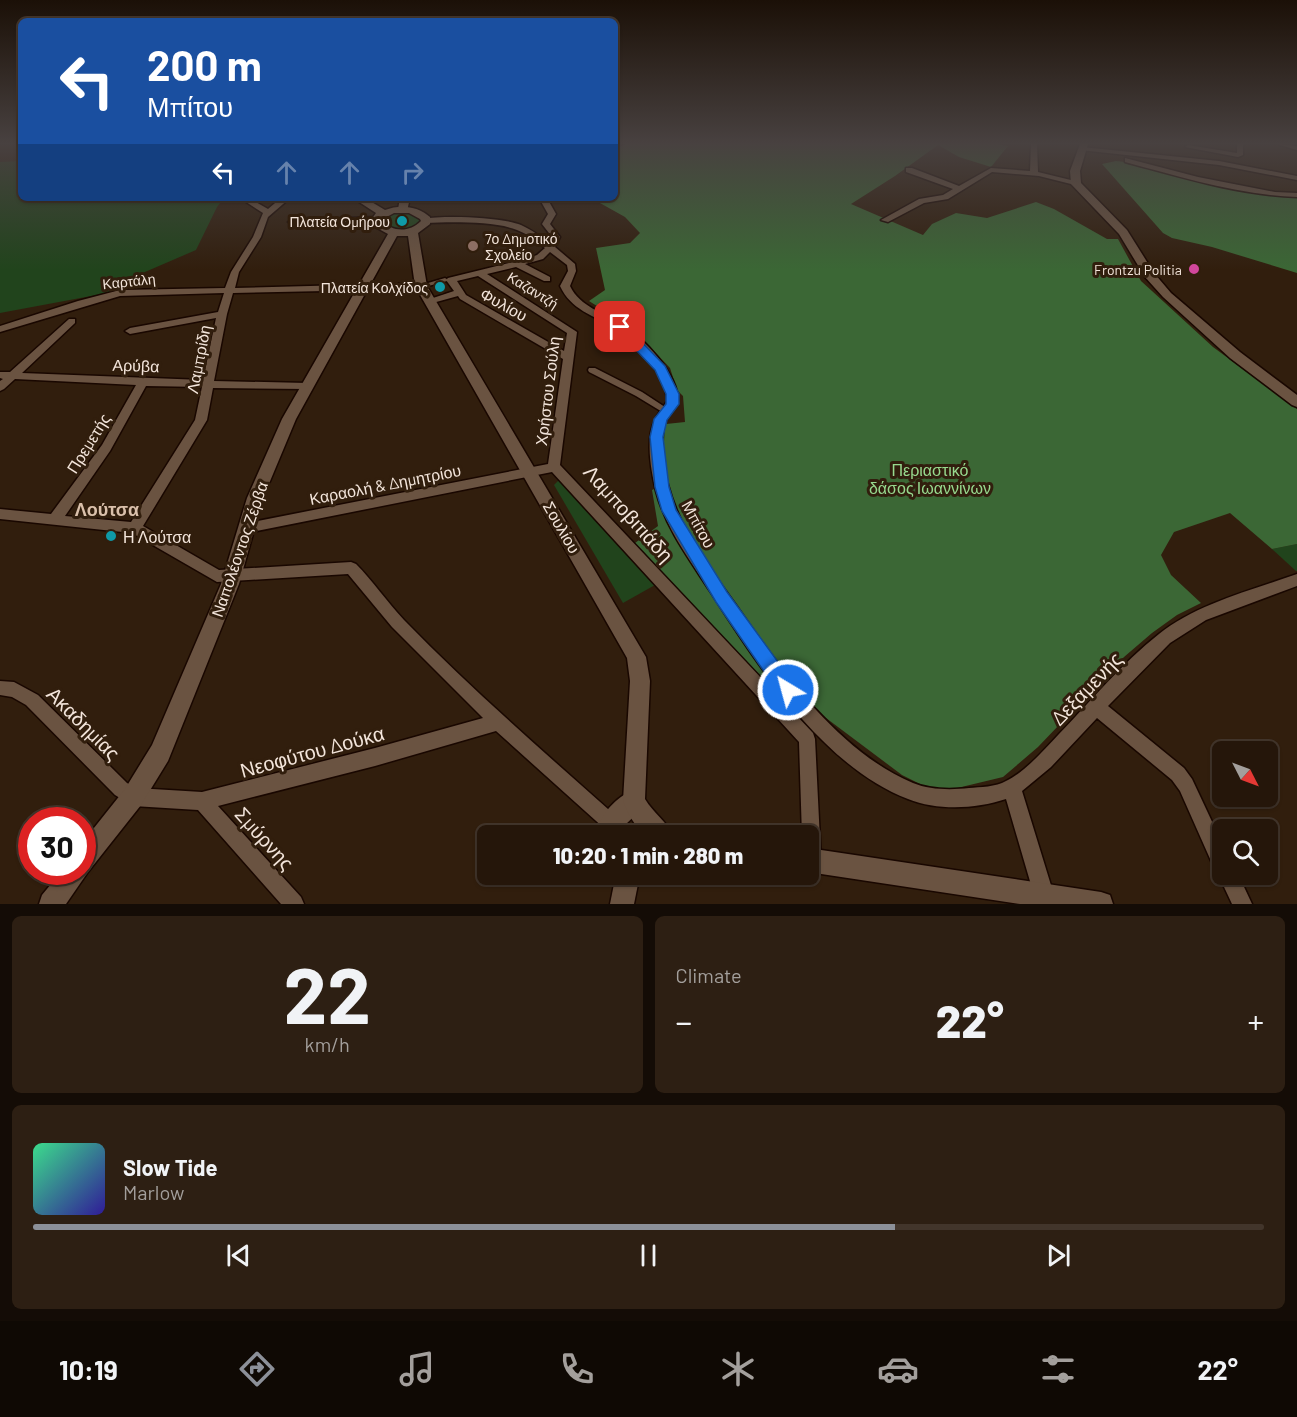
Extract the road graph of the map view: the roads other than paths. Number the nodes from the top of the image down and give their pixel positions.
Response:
1 (952, 186) edge
2 (964, 186) edge
3 (1078, 186) edge
4 (1234, 186) edge
5 (960, 189) junction
6 (1297, 195) edge
7 (249, 201) edge
8 (282, 201) edge
9 (363, 201) edge
10 (372, 201) edge
11 (545, 201) edge
12 (404, 203) edge
13 (267, 212) junction
14 (383, 214) junction
15 (885, 220) dead end
16 (426, 221) junction
17 (292, 222) dead end
18 (403, 232) junction
19 (550, 248) junction
20 (518, 264) junction
21 (480, 273) junction
22 (547, 279) dead end
23 (445, 280) dead end
24 (363, 288) junction
25 (229, 290) junction
26 (425, 293) junction
27 (458, 293) junction
28 (222, 314) junction
29 (72, 321) dead end
30 (0, 329) edge
31 (571, 330) joint
32 (130, 331) dead end
33 (568, 357) junction
34 (592, 370) dead end
35 (0, 375) edge
36 (13, 376) junction
37 (144, 382) junction
38 (209, 383) junction
39 (307, 386) junction
40 (0, 387) edge
41 (1294, 397) edge
42 (667, 411) junction
43 (554, 467) junction
44 (530, 471) junction
45 (0, 514) edge
46 (56, 519) junction
47 (135, 528) junction
48 (247, 528) junction
49 (233, 574) junction
50 (1295, 584) edge
51 (0, 688) edge
52 (1096, 707) junction
53 (498, 722) junction
54 (1012, 788) junction
55 (133, 797) junction
56 (202, 801) junction
57 (634, 801) junction
58 (612, 825) edge
59 (619, 825) edge
60 (649, 825) edge
61 (809, 825) edge
62 (1212, 841) edge
63 (96, 845) edge
64 (819, 861) edge
65 (66, 885) edge
66 (625, 885) edge
67 (1233, 885) edge
68 (1046, 899) edge
69 (1092, 903) edge
70 (51, 904) edge
71 (294, 904) edge
72 (622, 904) edge
73 (1242, 904) edge

1 - 5 street
2 - 5 street
3 - 41 main road
4 - 6 street
5 - 15 street
7 - 13 street
8 - 13 street
9 - 14 main road
10 - 14 main road
11 - 19 street
12 - 14 main road
12 - 16 main road
13 - 25 street, Λαμπρίδη
14 - 17 street
14 - 18 main road
16 - 18 main road
16 - 19 street, Μπίτου
18 - 24 main road, Ναπολέοντος Ζέρβα
18 - 26 main road, Σουλίου
19 - 20 street
19 - 42 street, Μπίτου
20 - 21 street
20 - 22 street
21 - 27 street
21 - 31 street, Καζαντζή
23 - 26 street
24 - 25 street, Καρτάλη
24 - 26 street, Καρτάλη
24 - 39 main road, Ναπολέοντος Ζέρβα
25 - 28 street, Λαμπρίδη
25 - 30 street, Καρτάλη
26 - 27 street, Καρτάλη
26 - 44 main road, Σουλίου
27 - 33 street, Φυλίου
28 - 32 street
28 - 38 street, Λαμπρίδη
29 - 36 street
31 - 33 street, Χρήστου Σούλη
33 - 43 street, Χρήστου Σούλη
34 - 42 street
35 - 36 street, Αρύβα
36 - 37 street, Αρύβα
36 - 40 street
37 - 38 street, Αρύβα
37 - 46 street, Πρεμετής
38 - 39 street, Αρύβα
38 - 47 street, Λαμπρίδη
39 - 48 main road, Ναπολέοντος Ζέρβα
42 - 54 street, Μπίτου
43 - 44 street, Χρήστου Σούλη
43 - 61 street, Λαμποβιτιάδη
44 - 48 street, Καραολή & Δημητρίου
44 - 57 main road, Σουλίου
45 - 46 street
46 - 47 street
47 - 49 street
48 - 49 main road, Ναπολέοντος Ζέρβα
49 - 53 street
49 - 55 main road, Ναπολέοντος Ζέρβα
50 - 52 street, Δεξαμενής
51 - 55 street, Ακαδημίας
52 - 54 street, Δεξαμενής
52 - 62 street
53 - 56 street, Νεοφύτου Δούκα
53 - 58 street
54 - 68 street
55 - 56 street, Νεοφύτου Δούκα
55 - 63 main road, Ναπολέοντος Ζέρβα
56 - 71 street, Σμύρνης
57 - 59 main road
57 - 60 main road
64 - 68 main road
65 - 70 main road
66 - 72 main road
67 - 73 street
68 - 69 main road

